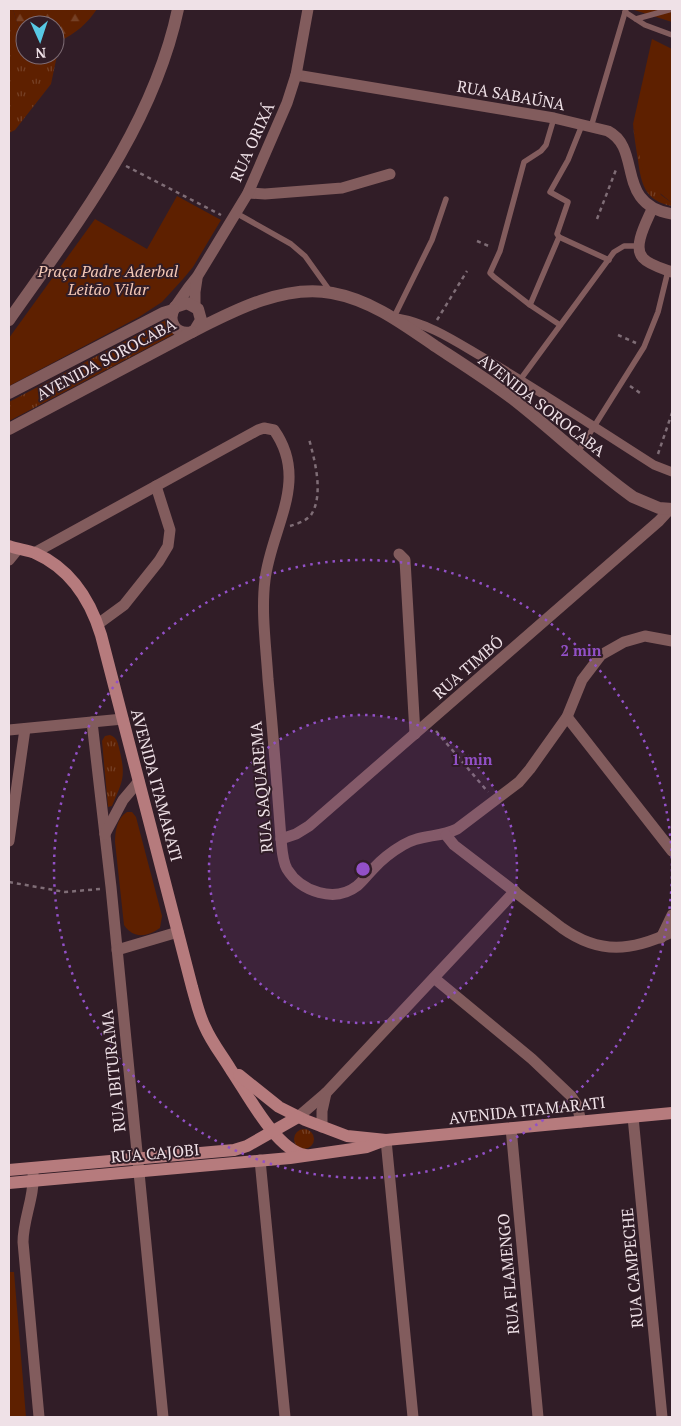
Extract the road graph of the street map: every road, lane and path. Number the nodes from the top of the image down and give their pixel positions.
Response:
1 (178, 9) edge
2 (308, 9) edge
3 (672, 9) edge
4 (626, 10) edge
5 (636, 19) junction
6 (672, 35) edge
7 (296, 75) junction
8 (554, 118) junction
9 (586, 126) junction
10 (624, 149) junction
11 (117, 161) junction
12 (390, 174) dead end
13 (248, 193) junction
14 (446, 199) dead end
15 (652, 209) junction
16 (672, 214) edge
17 (234, 217) junction
18 (597, 219) dead end
19 (559, 238) junction
20 (478, 241) dead end
21 (640, 246) junction
22 (500, 251) junction
23 (608, 260) junction
24 (467, 271) dead end
25 (670, 271) edge
26 (197, 277) junction
27 (331, 293) junction
28 (530, 305) junction
29 (197, 308) junction
30 (174, 309) junction
31 (233, 313) junction
32 (394, 317) junction
33 (9, 320) edge
34 (560, 324) junction
35 (433, 328) junction
36 (194, 331) junction
37 (618, 335) dead end
38 (644, 347) junction
39 (520, 380) junction
40 (9, 393) edge
41 (672, 413) edge
42 (593, 426) junction
43 (9, 429) edge
44 (310, 440) dead end
45 (578, 452) junction
46 (654, 465) junction
47 (672, 472) edge
48 (156, 486) junction
49 (671, 509) edge
50 (277, 531) junction
51 (14, 548) edge
52 (34, 553) junction
53 (399, 554) dead end
54 (9, 560) edge
55 (98, 624) junction
56 (672, 641) edge
57 (568, 717) junction
58 (123, 719) junction
59 (92, 722) junction
60 (429, 722) junction
61 (25, 728) junction
62 (9, 730) edge
63 (415, 734) junction
64 (139, 781) junction
65 (495, 801) junction
66 (105, 835) junction
67 (446, 835) junction
68 (281, 839) junction
69 (9, 841) edge
70 (672, 850) edge
71 (9, 882) edge
72 (111, 888) junction
73 (516, 891) junction
74 (672, 914) edge
75 (178, 932) junction
76 (672, 932) edge
77 (661, 938) junction
78 (117, 950) junction
79 (434, 978) junction
80 (231, 1068) junction
81 (326, 1093) junction
82 (672, 1113) edge
83 (298, 1116) junction
84 (633, 1116) junction
85 (581, 1122) junction
86 (322, 1127) junction
87 (511, 1128) junction
88 (272, 1132) junction
89 (260, 1139) junction
90 (386, 1140) junction
91 (284, 1143) junction
92 (309, 1155) junction
93 (260, 1160) junction
94 (139, 1165) junction
95 (9, 1170) edge
96 (33, 1174) junction
97 (9, 1183) edge
98 (39, 1417) edge
99 (163, 1417) edge
100 (285, 1417) edge
101 (412, 1417) edge
102 (538, 1417) edge
103 (662, 1417) edge

1 - 11 street
2 - 7 street, RUA ORIXÁ
3 - 5 lane
4 - 5 lane
4 - 9 lane
5 - 6 lane
7 - 8 street, RUA SABAÚNA
7 - 13 street, RUA ORIXÁ
8 - 9 street, RUA SABAÚNA
8 - 22 lane
9 - 10 street, RUA SABAÚNA
9 - 19 lane
10 - 15 street
10 - 18 path
11 - 17 path
11 - 33 street
12 - 13 street
13 - 17 street, RUA ORIXÁ
14 - 32 lane
15 - 16 street
15 - 21 street
17 - 26 street, RUA ORIXÁ
17 - 27 lane
19 - 23 lane
19 - 28 lane
20 - 22 path
21 - 23 lane
21 - 25 street
22 - 28 lane
23 - 34 lane
24 - 35 path
25 - 38 lane
26 - 29 street, RUA ORIXÁ
26 - 30 street, RUA ORIXÁ
27 - 31 street, AVENIDA SOROCABA
27 - 32 street, AVENIDA SOROCABA
28 - 34 lane
29 - 30 street
29 - 31 street, AVENIDA SOROCABA
29 - 36 street
30 - 36 street
30 - 40 street, AVENIDA SOROCABA
31 - 36 street, AVENIDA SOROCABA
32 - 35 street, AVENIDA SOROCABA
32 - 45 street, AVENIDA SOROCABA
34 - 39 lane
35 - 39 street, AVENIDA SOROCABA
36 - 43 street, AVENIDA SOROCABA
37 - 38 path
38 - 42 lane
39 - 42 street, AVENIDA SOROCABA
41 - 46 path
42 - 45 lane
42 - 46 street, AVENIDA SOROCABA
44 - 50 path
45 - 49 street, AVENIDA SOROCABA
46 - 47 street, AVENIDA SOROCABA
48 - 50 street, RUA SAQUAREMA
48 - 52 street
48 - 55 street
49 - 60 street, RUA TIMBÓ
50 - 68 street, RUA SAQUAREMA
51 - 52 main road, AVENIDA ITAMARATI
51 - 54 street
52 - 55 main road, AVENIDA ITAMARATI
53 - 63 street
55 - 58 main road, AVENIDA ITAMARATI
56 - 57 street, RUA SAQUAREMA
57 - 65 street, RUA SAQUAREMA
57 - 70 street
58 - 59 street
58 - 64 main road, AVENIDA ITAMARATI
59 - 61 street
59 - 66 street, RUA IBITURAMA
60 - 63 street, RUA TIMBÓ
60 - 65 path
61 - 62 street
61 - 69 street
63 - 68 street, RUA TIMBÓ
64 - 66 street
64 - 75 main road, AVENIDA ITAMARATI
65 - 67 street, RUA SAQUAREMA
66 - 72 street, RUA IBITURAMA
67 - 68 street, RUA SAQUAREMA
67 - 73 street
71 - 72 path
72 - 78 street, RUA IBITURAMA
73 - 77 street
73 - 79 street
74 - 77 street
75 - 78 street
75 - 80 main road, AVENIDA ITAMARATI
76 - 77 street
78 - 94 street, RUA IBITURAMA
79 - 81 street
79 - 85 street
80 - 83 main road, AVENIDA ITAMARATI
80 - 88 main road, AVENIDA ITAMARATI
81 - 83 street
81 - 86 street
82 - 84 main road, AVENIDA ITAMARATI
83 - 86 main road
83 - 88 main road, RUA CAJOBI
83 - 91 main road
84 - 85 main road, AVENIDA ITAMARATI
84 - 103 street, RUA CAMPECHE
85 - 87 main road, AVENIDA ITAMARATI
86 - 90 main road, AVENIDA ITAMARATI
86 - 92 main road
87 - 90 main road, AVENIDA ITAMARATI
87 - 102 street, RUA FLAMENGO
88 - 89 main road, RUA CAJOBI
88 - 91 main road, AVENIDA ITAMARATI
89 - 93 main road
89 - 94 main road, RUA CAJOBI
90 - 92 main road, AVENIDA ITAMARATI
90 - 101 street
91 - 92 main road
92 - 93 main road, RUA CAJOBI
93 - 94 main road, RUA CAJOBI
93 - 100 street
94 - 96 main road, RUA CAJOBI
94 - 99 street, RUA IBITURAMA
95 - 96 main road, RUA CAJOBI
96 - 97 main road, RUA CAJOBI
96 - 98 street

